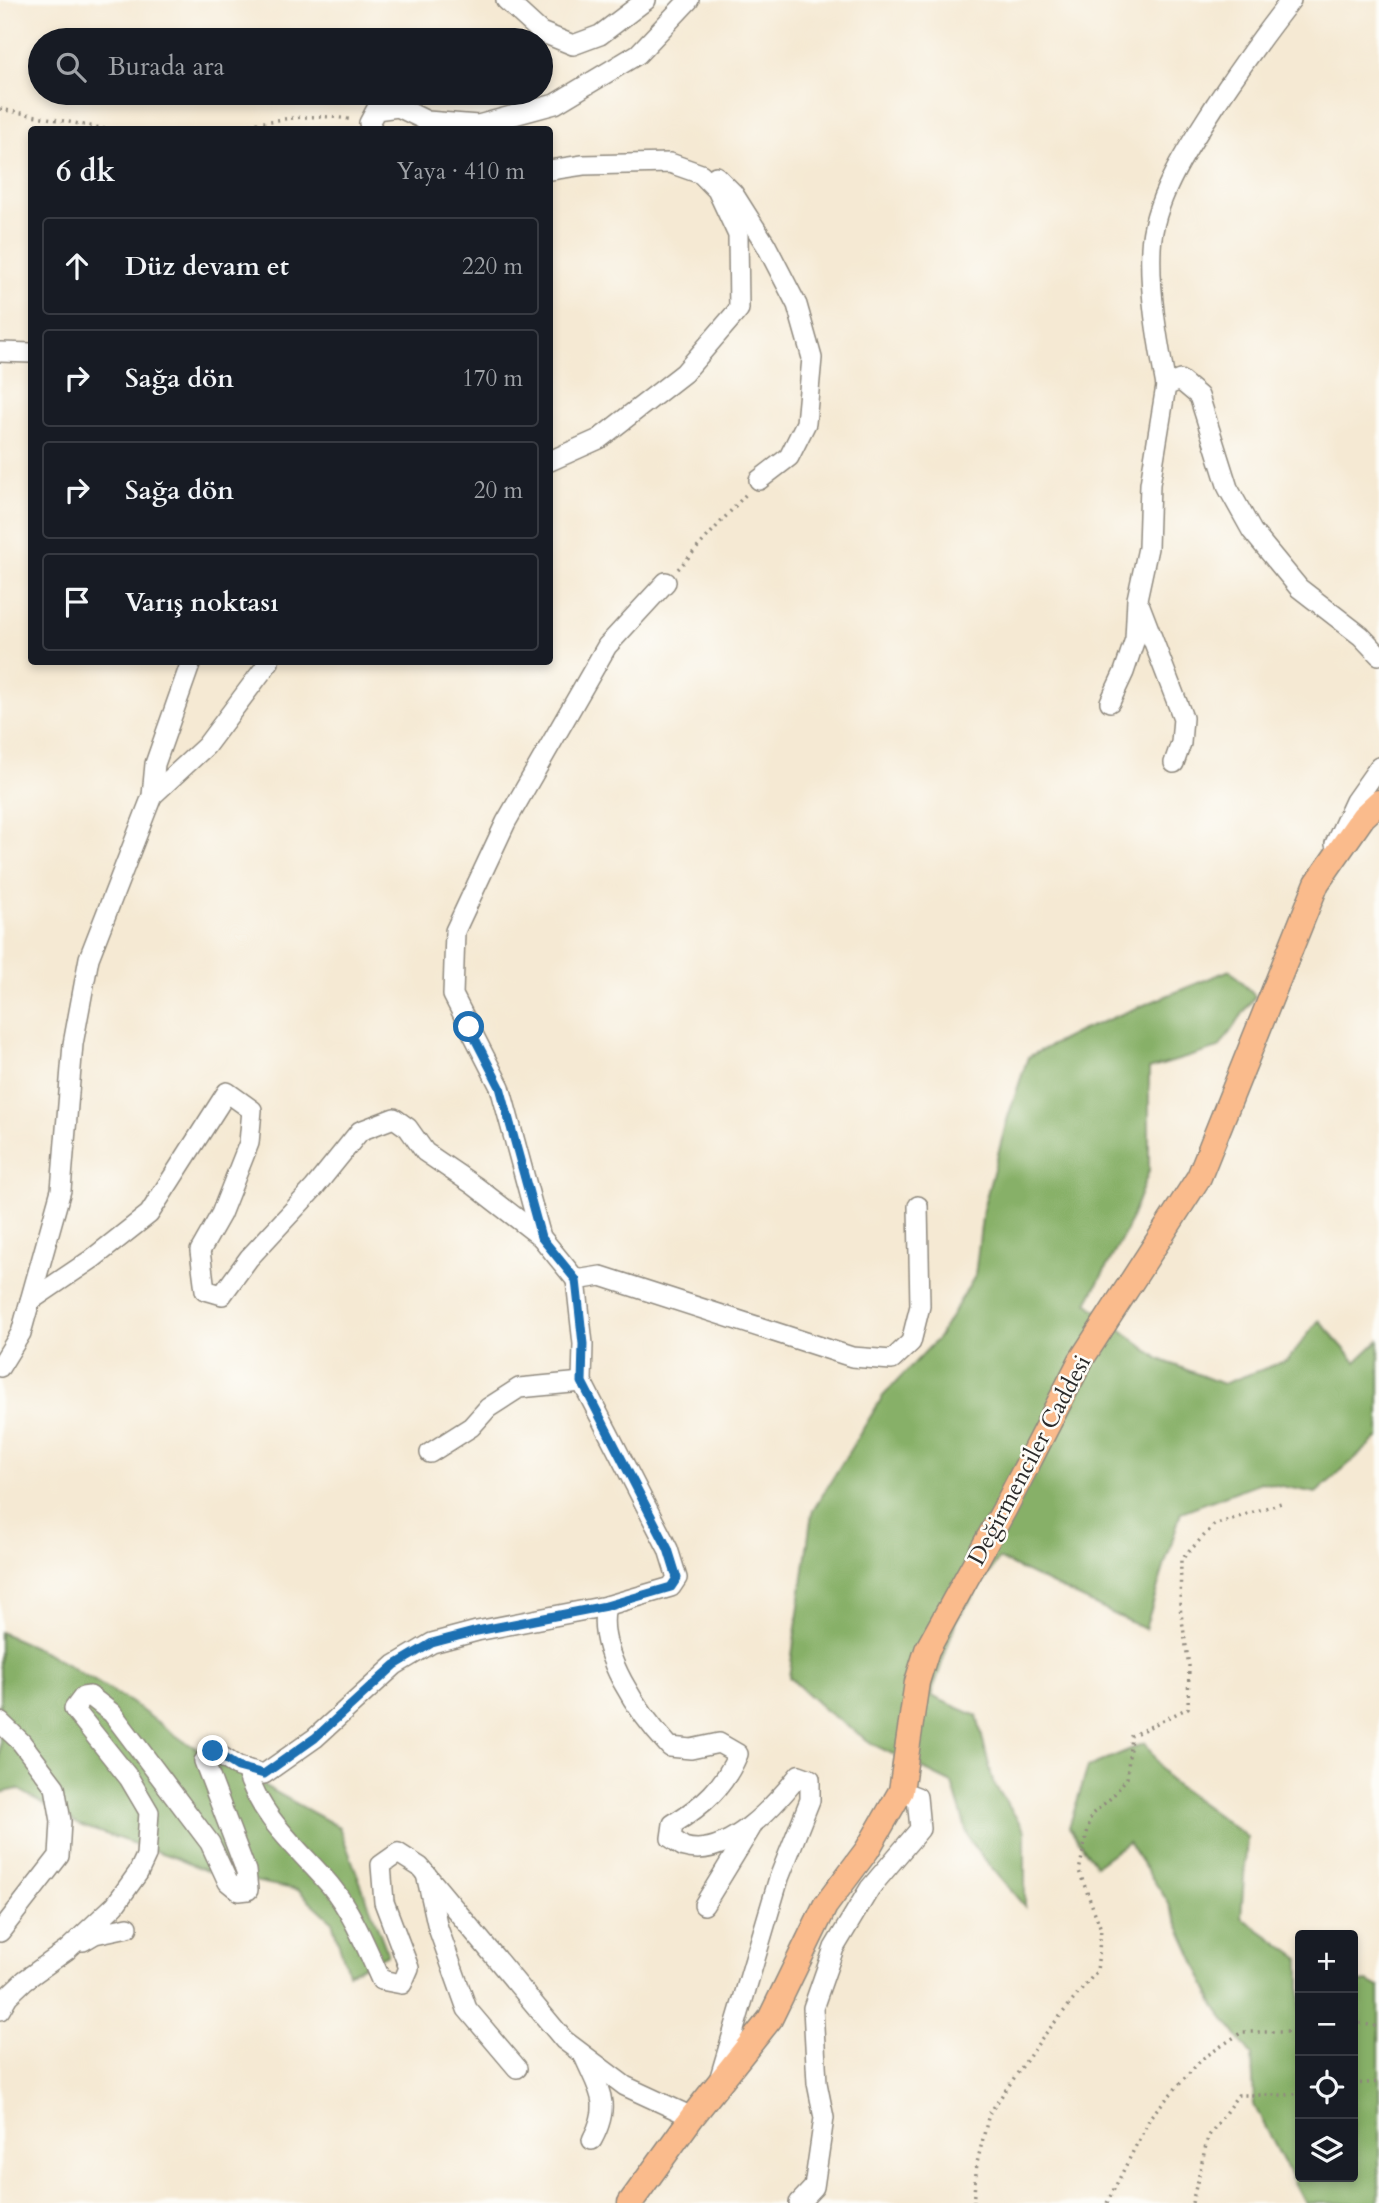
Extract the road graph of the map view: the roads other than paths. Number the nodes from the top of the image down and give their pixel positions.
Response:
1 (506, 0) edge
2 (646, 0) edge
3 (689, 0) edge
4 (1291, 0) edge
5 (537, 28) edge
6 (553, 37) edge
7 (551, 105) edge
8 (553, 105) edge
9 (371, 126) edge
10 (670, 163) junction
11 (553, 170) edge
12 (0, 352) edge
13 (28, 353) edge
14 (1166, 386) junction
15 (553, 460) edge
16 (759, 480) road end
17 (666, 582) road end
18 (1137, 599) junction
19 (1379, 655) edge
20 (190, 665) edge
21 (267, 665) edge
22 (1110, 702) dead end
23 (1174, 763) dead end
24 (1379, 767) edge
25 (152, 796) junction
26 (1379, 802) edge
27 (1317, 883) junction
28 (918, 1206) dead end
29 (541, 1237) junction
30 (576, 1280) junction
31 (30, 1301) junction
32 (0, 1367) edge
33 (582, 1382) junction
34 (430, 1453) dead end
35 (606, 1606) junction
36 (0, 1722) edge
37 (246, 1769) junction
38 (901, 1791) junction
39 (753, 1825) junction
40 (426, 1873) junction
41 (704, 1905) dead end
42 (128, 1927) dead end
43 (0, 1931) edge
44 (68, 1950) junction
45 (0, 2010) edge
46 (584, 2055) junction
47 (517, 2068) dead end
48 (718, 2085) junction
49 (692, 2117) junction
50 (592, 2140) dead end
51 (630, 2203) edge
52 (799, 2203) edge

1 - 5 street
2 - 6 street
3 - 8 street
4 - 14 street
7 - 9 street
10 - 11 street
10 - 15 street
10 - 16 street
12 - 13 street
14 - 18 street
14 - 19 street
17 - 29 street
18 - 22 street
18 - 23 street
20 - 25 street
21 - 25 street
24 - 27 street
25 - 31 street
26 - 27 main road, Değirmenciler Caddesi
27 - 38 main road, Değirmenciler Caddesi
28 - 30 street
29 - 30 street
29 - 31 street
30 - 33 street
31 - 32 street
33 - 34 street
33 - 35 street
35 - 37 street
35 - 39 street
36 - 43 street
37 - 40 street
37 - 44 street
38 - 48 main road, Değirmenciler Caddesi
38 - 52 street
39 - 41 street
39 - 48 street
40 - 46 street
40 - 47 street
42 - 44 street
44 - 45 street
46 - 49 street
46 - 50 street
48 - 49 main road, Değirmenciler Caddesi
49 - 51 main road, Değirmenciler Caddesi

